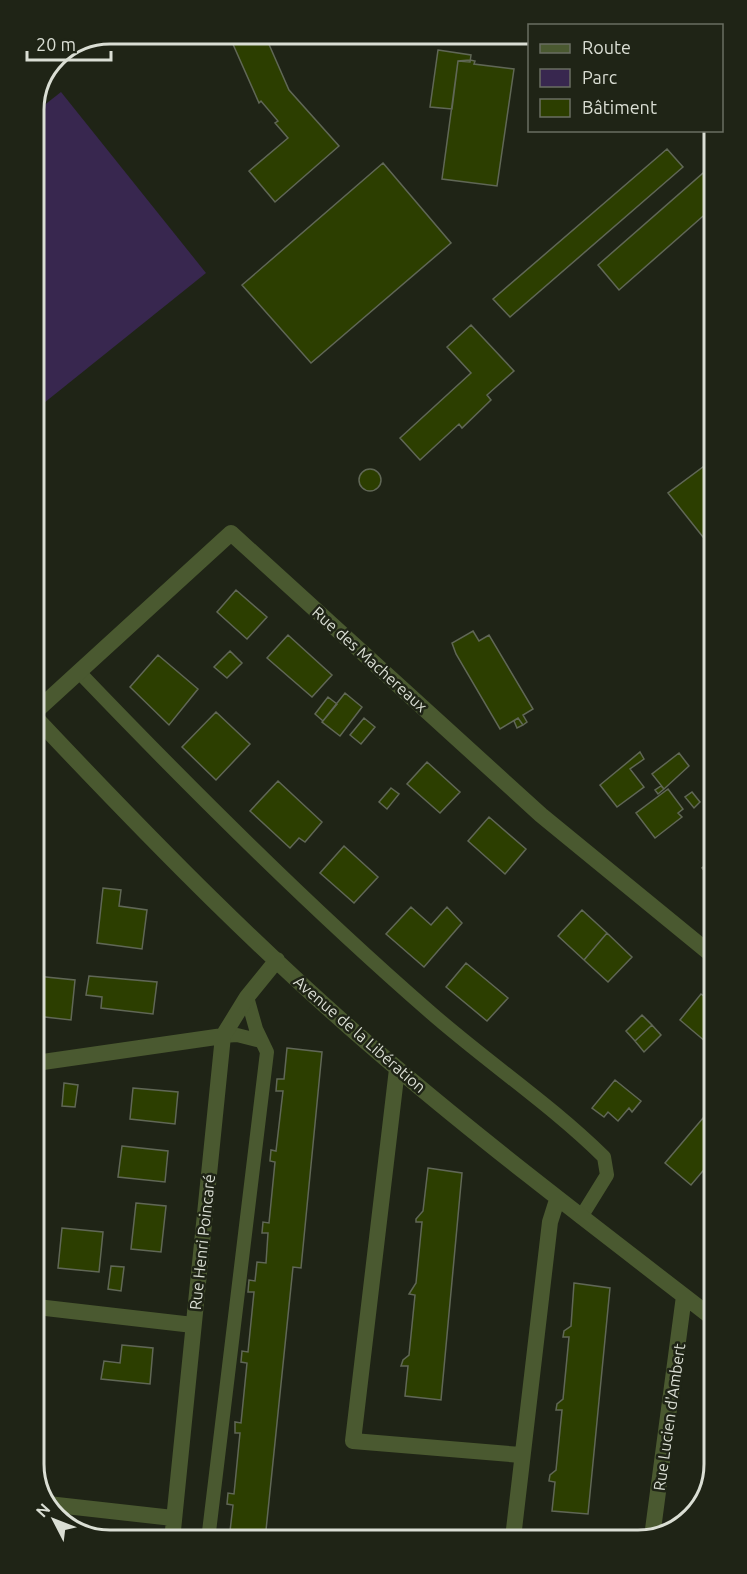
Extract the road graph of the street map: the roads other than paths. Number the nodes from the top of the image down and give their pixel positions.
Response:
1 (79, 672) junction
2 (44, 704) edge
3 (44, 727) edge
4 (704, 948) edge
5 (277, 960) junction
6 (247, 997) junction
7 (223, 1036) junction
8 (261, 1041) junction
9 (44, 1061) edge
10 (397, 1069) junction
11 (557, 1200) junction
12 (581, 1217) junction
13 (684, 1296) junction
14 (44, 1308) edge
15 (704, 1311) edge
16 (193, 1324) junction
17 (521, 1455) junction
18 (84, 1508) edge
19 (173, 1518) junction
20 (653, 1528) edge
21 (172, 1530) edge
22 (209, 1530) edge
23 (514, 1530) edge

1 - 2 street, Rue des Machereaux
1 - 4 street, Rue des Machereaux
1 - 12 lane
3 - 5 street, Avenue de la Libération
5 - 6 street, Rue Henri Poincaré
5 - 10 street, Avenue de la Libération
6 - 7 street, Rue Henri Poincaré
6 - 8 lane
7 - 8 lane
7 - 9 street
7 - 16 street, Rue Henri Poincaré
8 - 22 lane
10 - 11 street, Avenue de la Libération
10 - 17 street
11 - 12 street, Avenue de la Libération
11 - 17 street
12 - 13 street, Avenue de la Libération
13 - 15 street, Avenue de la Libération
13 - 20 street, Rue Lucien d'Ambert
14 - 16 street
16 - 19 street, Rue Henri Poincaré
17 - 23 street
18 - 19 street
19 - 21 street, Rue Henri Poincaré

